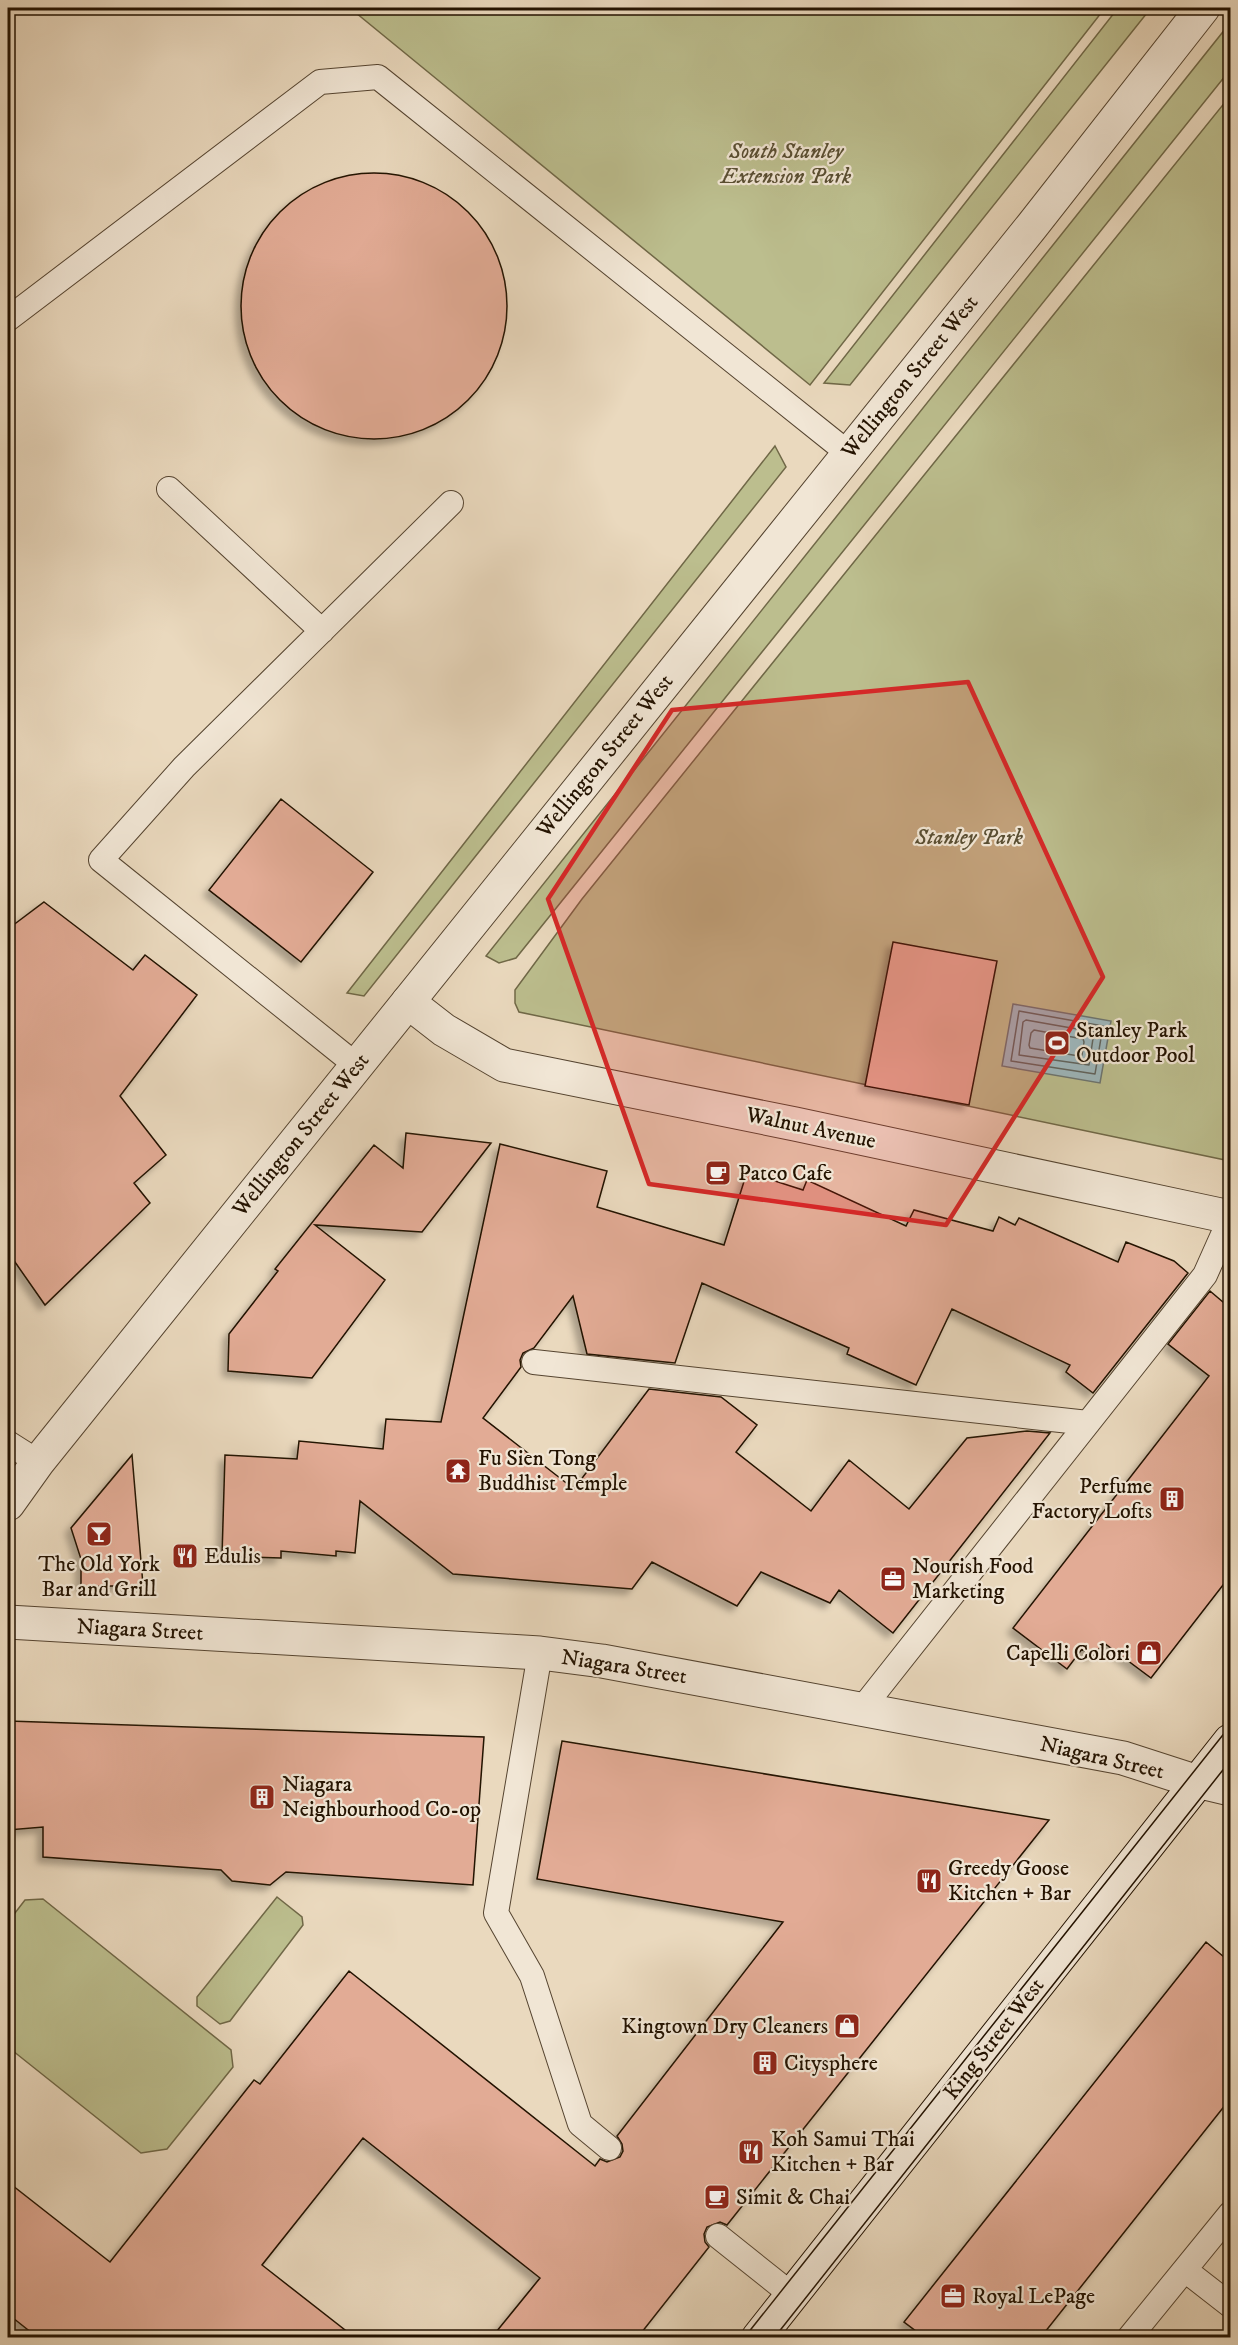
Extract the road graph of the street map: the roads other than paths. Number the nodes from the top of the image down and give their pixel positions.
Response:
1 (1203, 8) edge
2 (8, 319) edge
3 (848, 453) junction
4 (169, 489) dead end
5 (451, 503) dead end
6 (322, 631) junction
7 (408, 1002) junction
8 (356, 1065) junction
9 (1230, 1218) edge
10 (534, 1362) dead end
11 (1088, 1423) junction
12 (8, 1443) edge
13 (38, 1462) junction
14 (8, 1504) edge
15 (8, 1622) edge
16 (540, 1653) junction
17 (861, 1710) junction
18 (1230, 1741) edge
19 (1199, 1781) junction
20 (1230, 1789) edge
21 (609, 2148) dead end
22 (1230, 2214) edge
23 (718, 2236) dead end
24 (1185, 2270) junction
25 (792, 2295) junction
26 (1230, 2306) edge
27 (758, 2337) edge
28 (1130, 2337) edge

1 - 3 street, Wellington Street West
2 - 3 lane
3 - 7 street, Wellington Street West
4 - 6 lane
5 - 6 lane
6 - 8 lane
7 - 8 street, Wellington Street West
7 - 9 street, Walnut Avenue
8 - 13 street, Wellington Street West
9 - 11 lane
10 - 11 lane
11 - 17 lane
12 - 13 lane
13 - 14 street, Wellington Street West
15 - 16 street, Niagara Street
16 - 17 street, Niagara Street
16 - 21 lane
17 - 19 street, Niagara Street
18 - 19 street, King Street West
19 - 20 street, Niagara Street
19 - 25 street, King Street West
22 - 24 lane
23 - 25 lane
24 - 26 lane
24 - 28 lane
25 - 27 street, King Street West

